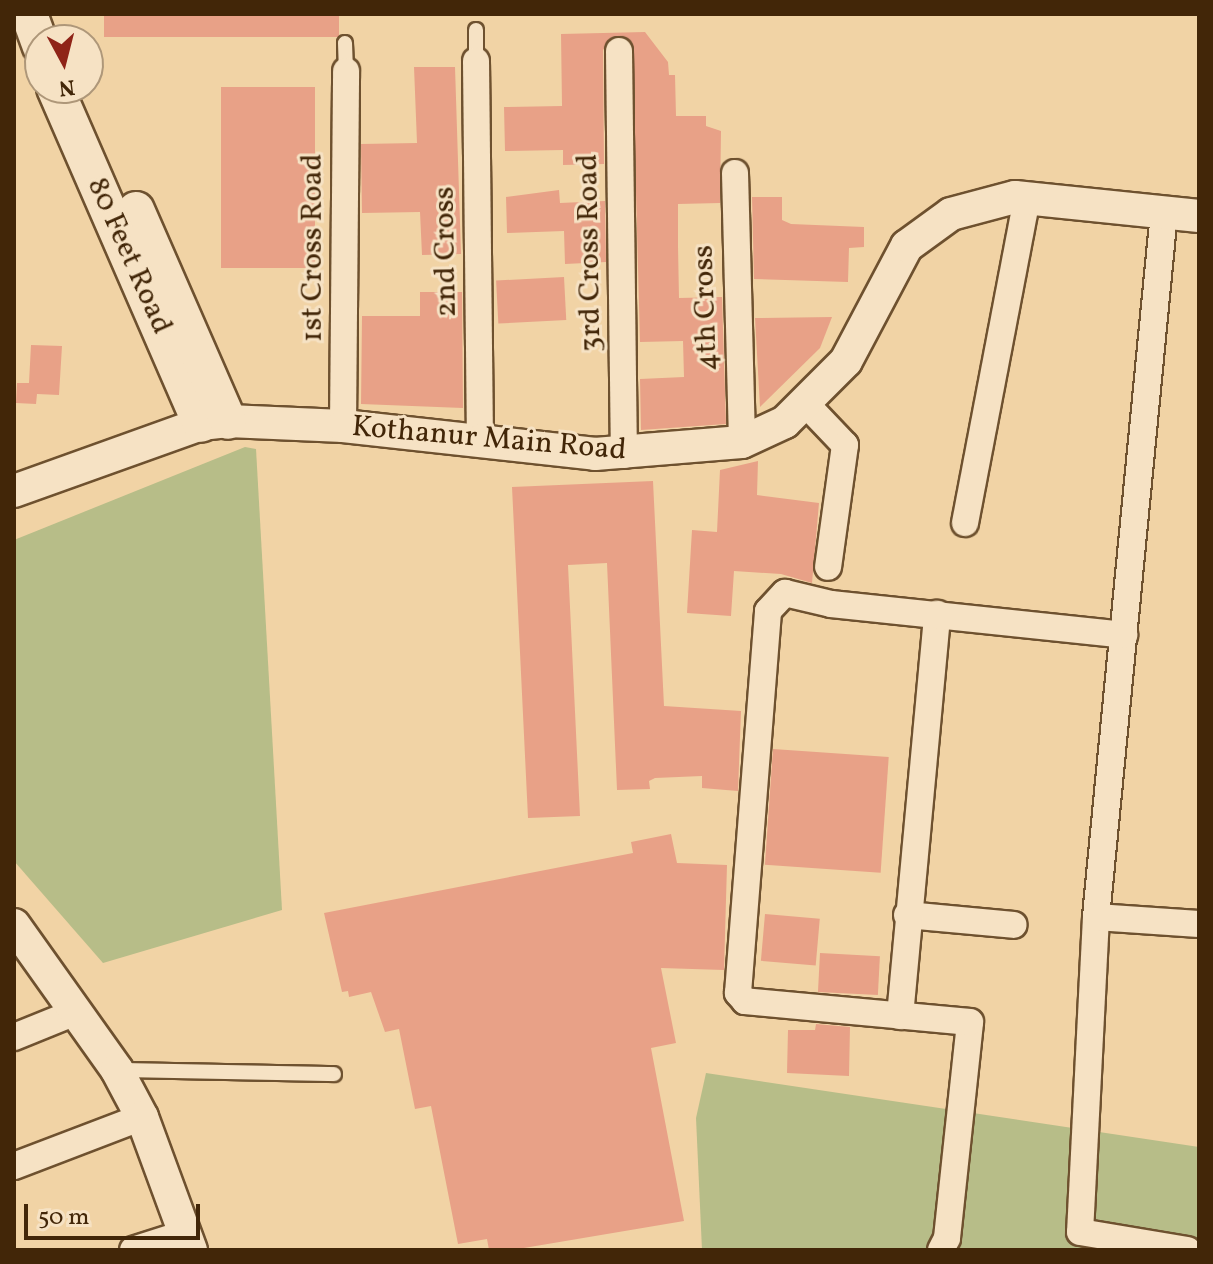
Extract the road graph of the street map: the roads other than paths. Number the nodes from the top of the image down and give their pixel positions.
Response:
1 (476, 30) dead end
2 (345, 43) dead end
3 (619, 51) dead end
4 (476, 61) joint
5 (346, 71) joint
6 (63, 104) edge
7 (86, 104) edge
8 (735, 173) dead end
9 (1027, 199) junction
10 (1164, 213) junction
11 (1199, 216) edge
12 (805, 403) junction
13 (214, 422) junction
14 (343, 426) junction
15 (480, 442) junction
16 (742, 442) junction
17 (624, 455) junction
18 (14, 491) edge
19 (965, 523) dead end
20 (828, 567) dead end
21 (937, 614) junction
22 (1124, 635) junction
23 (907, 915) junction
24 (1096, 917) junction
25 (1199, 924) edge
26 (1014, 925) dead end
27 (15, 928) edge
28 (76, 1012) junction
29 (900, 1016) junction
30 (14, 1037) edge
31 (117, 1070) junction
32 (334, 1074) dead end
33 (142, 1117) junction
34 (14, 1166) edge
35 (188, 1242) edge
36 (133, 1250) edge
37 (941, 1250) edge
38 (1188, 1250) edge

1 - 4 lane
2 - 5 lane
3 - 17 street, 3rd Cross Road
4 - 15 street, 2nd Cross
5 - 14 street, 1st Cross Road
6 - 13 main road, 80 Feet Road
7 - 13 main road, 80 Feet Road
8 - 16 street, 4th Cross
9 - 10 street, Kothanur Main Road
9 - 12 street, Kothanur Main Road
9 - 19 street
10 - 11 street, Kothanur Main Road
10 - 22 street
12 - 16 street, Kothanur Main Road
12 - 20 street
13 - 14 street, Kothanur Main Road
13 - 18 street, Kothanur Main Road
14 - 15 street, Kothanur Main Road
15 - 17 street, Kothanur Main Road
16 - 17 street, Kothanur Main Road
21 - 22 street
21 - 23 street
21 - 29 street
22 - 24 street
23 - 26 street
23 - 29 street
24 - 25 street
24 - 38 street
27 - 28 street
28 - 30 street
28 - 31 street
29 - 37 street
31 - 32 lane
31 - 33 street
33 - 34 street
33 - 35 street
35 - 36 street

